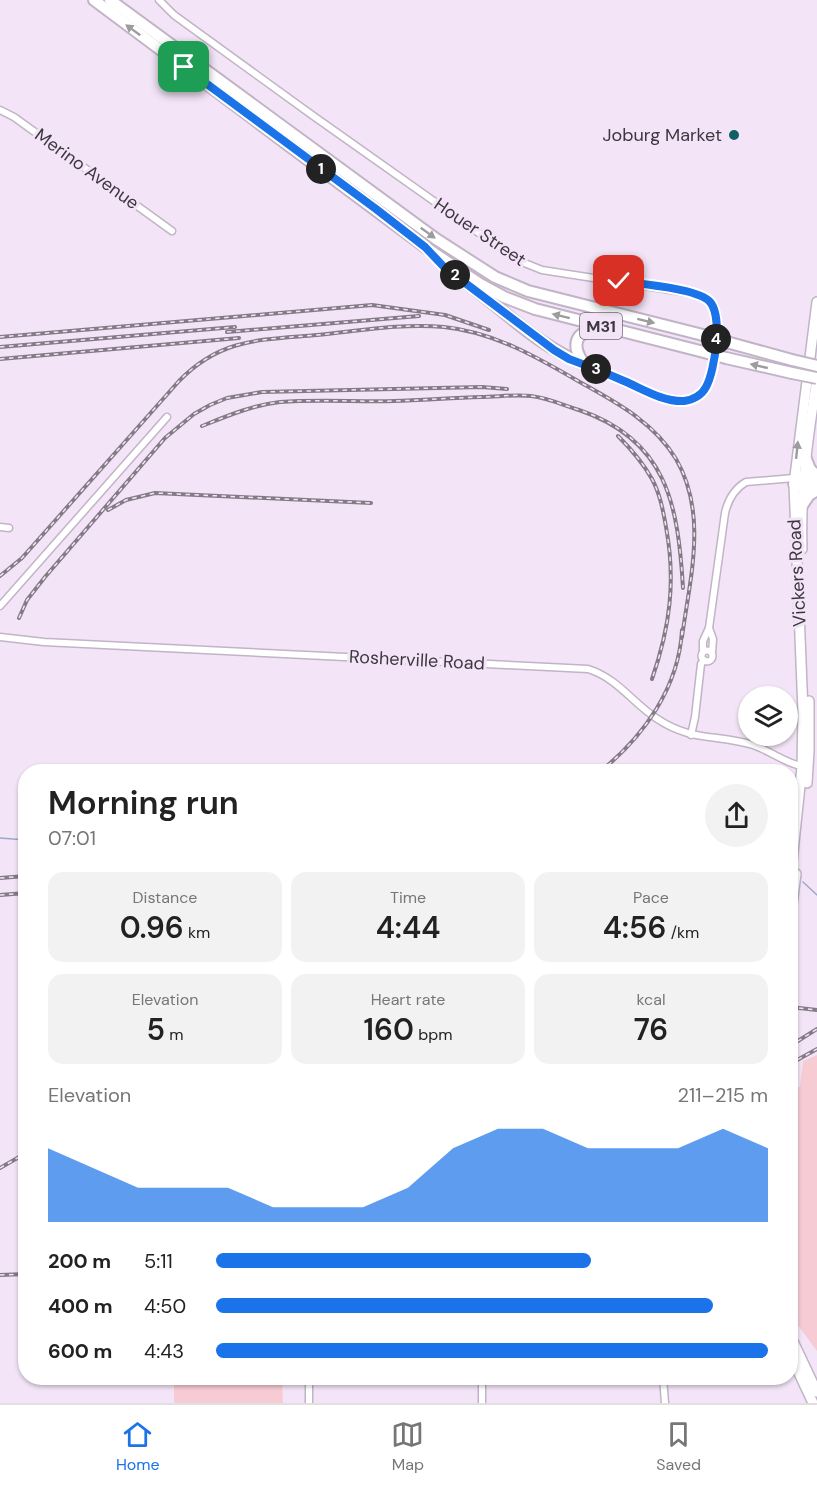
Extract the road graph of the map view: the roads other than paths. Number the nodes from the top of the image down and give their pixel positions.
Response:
1 (94, 0) edge
2 (110, 0) edge
3 (159, 0) edge
4 (0, 110) edge
5 (172, 231) dead end
6 (425, 247) junction
7 (817, 302) edge
8 (635, 334) junction
9 (584, 364) junction
10 (817, 365) edge
11 (817, 378) edge
12 (167, 417) dead end
13 (806, 459) junction
14 (817, 477) edge
15 (796, 481) junction
16 (817, 488) edge
17 (801, 507) junction
18 (0, 527) edge
19 (9, 528) dead end
20 (0, 606) edge
21 (710, 628) junction
22 (0, 637) edge
23 (703, 652) junction
24 (712, 653) junction
25 (704, 660) junction
26 (691, 735) junction
27 (798, 764) edge
28 (798, 764) edge
29 (805, 767) junction
30 (798, 820) edge
31 (798, 838) edge
32 (798, 1352) edge
33 (798, 1371) edge
34 (309, 1385) edge
35 (482, 1385) edge
36 (664, 1385) edge
37 (817, 1392) edge
38 (309, 1403) edge
39 (482, 1403) edge
40 (665, 1403) edge
41 (813, 1403) edge

6 -> 1 main road, M31
2 -> 10 main road, M31, bridge
3 - 9 street, Houer Street
4 - 5 street, Merino Avenue
8 -> 6 main road, M31
6 - 9 main road
15 -> 7 main road, Vickers Road
8 - 9 main road
11 -> 8 main road, M31, bridge
11 - 13 main road, Vickers Road
12 - 20 street
13 - 14 main road
13 - 15 main road, Vickers Road
14 - 15 main road
15 - 16 main road
15 - 17 main road, Vickers Road
15 - 21 street
15 - 29 main road, Vickers Road
16 - 17 main road
17 - 29 main road, Vickers Road
18 - 19 street
21 - 23 street
21 - 24 street
22 - 26 street, Rosherville Road
23 - 24 street
23 - 25 street
24 - 25 street
25 - 26 street
26 - 28 street, Rosherville Road
27 - 29 street, Rosherville Road
29 - 30 main road, Vickers Road
29 - 31 main road, Vickers Road
32 - 37 main road
33 - 41 main road
34 - 38 street
35 - 39 street
36 - 40 street

